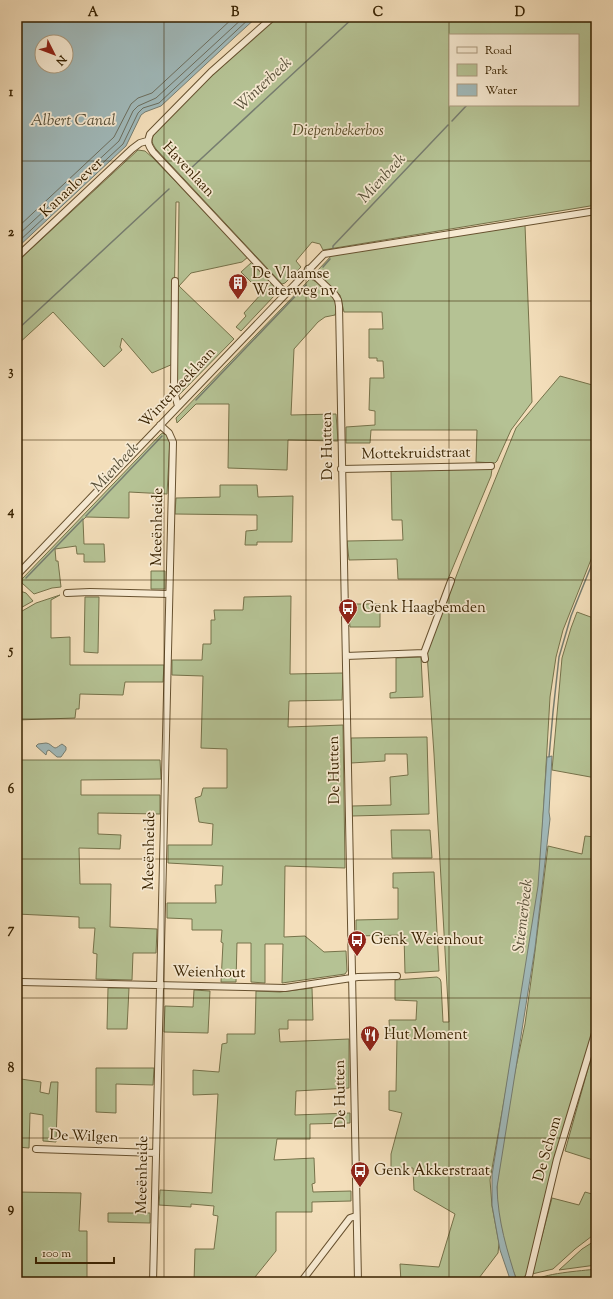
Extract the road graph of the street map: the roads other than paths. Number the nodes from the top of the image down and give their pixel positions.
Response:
1 (273, 17) edge
2 (147, 141) junction
3 (596, 211) edge
4 (17, 257) edge
5 (308, 269) junction
6 (175, 281) dead end
7 (285, 293) junction
8 (178, 406) junction
9 (160, 425) junction
10 (491, 466) dead end
11 (341, 469) junction
12 (17, 575) edge
13 (451, 581) dead end
14 (67, 593) dead end
15 (169, 594) junction
16 (346, 656) junction
17 (396, 976) dead end
18 (352, 977) junction
19 (21, 982) dead end
20 (160, 985) junction
21 (596, 1030) edge
22 (36, 1149) dead end
23 (156, 1153) junction
24 (356, 1216) junction
25 (528, 1279) edge
26 (153, 1282) edge
27 (301, 1282) edge
28 (358, 1282) edge

1 - 2 street, Havenlaan
2 - 4 street, Kanaaloever
2 - 7 street, Havenlaan
3 - 5 street, Winterbeeklaan
5 - 7 street, Winterbeeklaan
5 - 11 street, De Hutten
6 - 8 street
7 - 8 street, Winterbeeklaan
8 - 9 street, Winterbeeklaan
9 - 12 street, Winterbeeklaan
9 - 15 street, Meeënheide
10 - 11 street, Mottekruidstraat
11 - 16 street, De Hutten
13 - 16 street
14 - 15 street
15 - 20 street, Meeënheide
16 - 18 street, De Hutten
17 - 18 street, Weienhout
18 - 20 street, Weienhout
18 - 24 street, De Hutten
19 - 20 street, Weienhout
20 - 23 street, Meeënheide
21 - 25 street, De Schom
22 - 23 street, De Wilgen
23 - 26 street, Meeënheide
24 - 27 street
24 - 28 street, De Hutten

